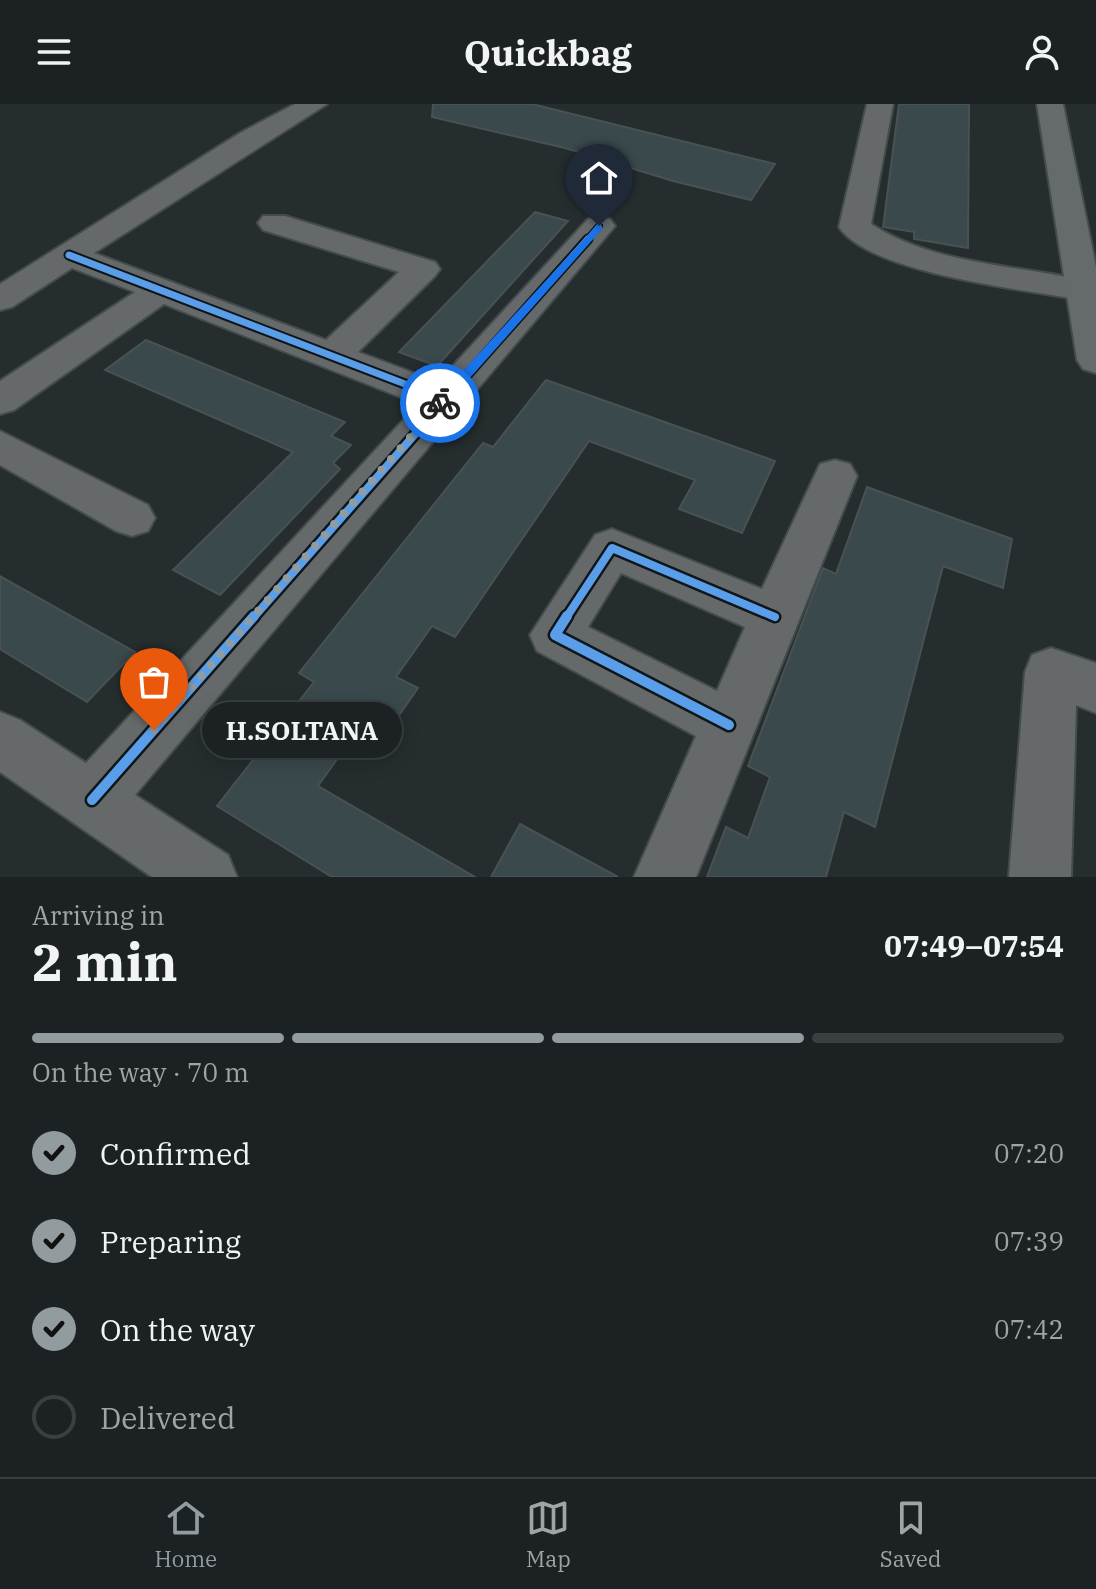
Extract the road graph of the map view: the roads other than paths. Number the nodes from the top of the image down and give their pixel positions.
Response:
1 (312, 104) edge
2 (880, 104) edge
3 (1050, 104) edge
4 (274, 223) dead end
5 (599, 226) dead end
6 (69, 255) junction
7 (1083, 290) junction
8 (159, 292) junction
9 (0, 299) edge
10 (332, 355) junction
11 (1096, 360) edge
12 (444, 399) junction
13 (0, 400) edge
14 (0, 446) edge
15 (835, 476) dead end
16 (132, 518) dead end
17 (775, 617) junction
18 (1096, 688) edge
19 (729, 725) junction
20 (0, 739) edge
21 (92, 800) junction
22 (206, 877) edge
23 (665, 877) edge
24 (1040, 877) edge

1 - 6 street
2 - 7 street
3 - 7 main road
4 - 10 street
5 - 12 street
6 - 8 street
6 - 9 street
7 - 11 main road
8 - 10 street
8 - 13 street
10 - 12 street
12 - 21 street
14 - 16 street
15 - 17 street
17 - 19 street
17 - 19 street
18 - 24 street
19 - 23 street
20 - 21 street
21 - 22 street

